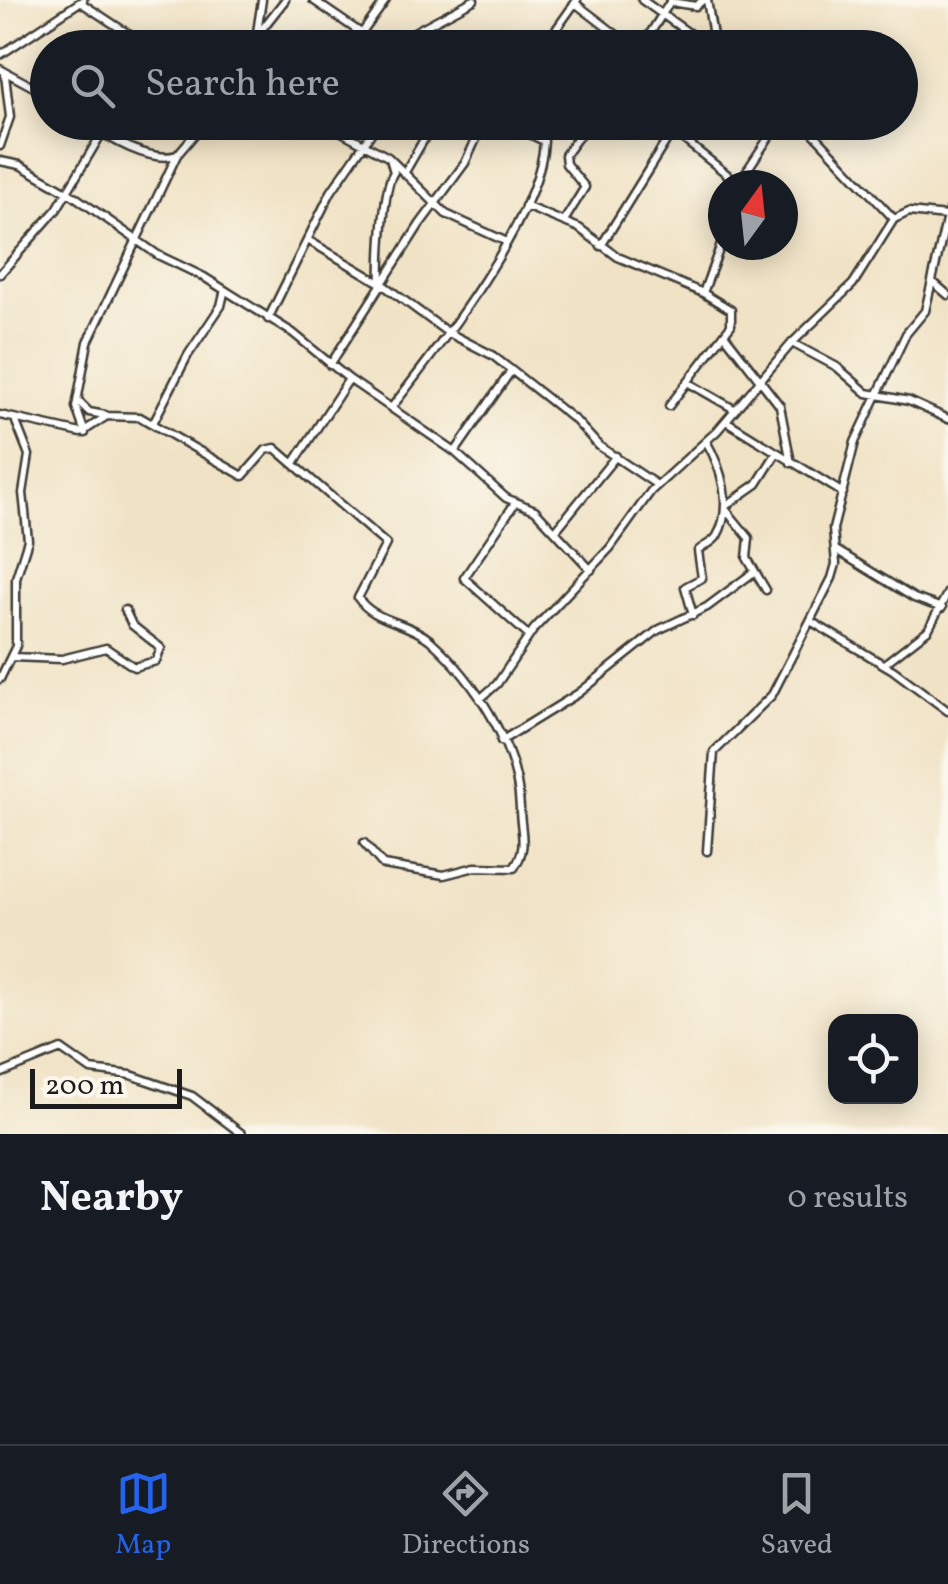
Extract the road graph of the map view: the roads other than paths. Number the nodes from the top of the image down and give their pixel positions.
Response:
1 (262, 0) edge
2 (286, 0) edge
3 (312, 0) edge
4 (386, 0) edge
5 (474, 0) edge
6 (642, 0) edge
7 (705, 0) edge
8 (82, 1) edge
9 (576, 2) edge
10 (324, 3) edge
11 (661, 15) junction
12 (38, 30) edge
13 (124, 30) edge
14 (256, 30) edge
15 (261, 30) edge
16 (357, 30) edge
17 (365, 30) edge
18 (417, 30) edge
19 (556, 30) edge
20 (613, 30) edge
21 (650, 30) edge
22 (687, 30) edge
23 (712, 30) edge
24 (30, 35) edge
25 (0, 55) edge
26 (3, 72) edge
27 (30, 86) edge
28 (98, 140) edge
29 (118, 140) edge
30 (190, 140) edge
31 (357, 140) edge
32 (364, 140) edge
33 (424, 140) edge
34 (476, 140) edge
35 (542, 140) edge
36 (576, 140) edge
37 (667, 140) edge
38 (684, 140) edge
39 (767, 140) edge
40 (820, 140) edge
41 (362, 143) junction
42 (0, 146) edge
43 (177, 155) junction
44 (388, 157) junction
45 (0, 161) edge
46 (721, 170) edge
47 (747, 170) edge
48 (405, 172) junction
49 (67, 192) junction
50 (433, 204) junction
51 (525, 206) junction
52 (947, 214) edge
53 (894, 219) junction
54 (564, 221) junction
55 (138, 240) junction
56 (310, 242) junction
57 (507, 242) junction
58 (601, 246) junction
59 (716, 260) edge
60 (0, 274) edge
61 (933, 282) junction
62 (382, 284) junction
63 (224, 292) junction
64 (704, 293) junction
65 (948, 294) edge
66 (268, 320) junction
67 (447, 332) junction
68 (724, 334) junction
69 (792, 343) junction
70 (330, 364) junction
71 (511, 371) junction
72 (349, 380) junction
73 (686, 382) junction
74 (758, 382) junction
75 (878, 396) junction
76 (77, 400) junction
77 (669, 406) dead end
78 (392, 407) junction
79 (734, 409) junction
80 (0, 415) edge
81 (107, 416) junction
82 (948, 419) edge
83 (16, 422) junction
84 (726, 422) junction
85 (153, 423) junction
86 (85, 433) junction
87 (706, 440) junction
88 (456, 452) junction
89 (776, 454) junction
90 (616, 456) junction
91 (791, 463) junction
92 (294, 464) junction
93 (657, 485) junction
94 (842, 493) junction
95 (514, 503) junction
96 (725, 507) junction
97 (556, 530) junction
98 (836, 550) junction
99 (590, 570) junction
100 (754, 572) junction
101 (766, 590) dead end
102 (948, 592) edge
103 (942, 608) junction
104 (125, 610) dead end
105 (693, 615) junction
106 (812, 622) junction
107 (529, 636) junction
108 (12, 657) junction
109 (884, 664) junction
110 (0, 679) edge
111 (480, 699) junction
112 (948, 711) edge
113 (501, 741) junction
114 (364, 843) dead end
115 (707, 851) dead end
116 (0, 1074) edge
117 (242, 1134) edge

1 - 14 street
2 - 15 street
3 - 10 street
4 - 17 street
5 - 18 street
6 - 11 street
7 - 11 street
7 - 23 street
8 - 12 street
8 - 13 street
9 - 19 street
9 - 20 street
10 - 16 street
11 - 21 street
11 - 22 street
24 - 25 street
26 - 27 street
26 - 42 street
28 - 49 street
29 - 43 street
30 - 43 street
31 - 41 street
32 - 41 street
33 - 48 street
34 - 50 street
35 - 51 street
36 - 54 street
37 - 58 street
38 - 46 street
39 - 47 street
40 - 53 street
41 - 44 street
41 - 56 street
43 - 55 street
44 - 48 street
44 - 62 street
45 - 49 street
48 - 50 street
49 - 55 street
49 - 60 street
50 - 57 street
50 - 62 street
51 - 54 street
51 - 57 street
52 - 53 street
52 - 61 street
53 - 69 street
54 - 58 street
55 - 63 street
55 - 76 street
56 - 62 street
56 - 66 street
57 - 67 street
58 - 64 street
59 - 64 street
61 - 65 street
61 - 75 street
62 - 67 street
62 - 70 street
63 - 66 street
63 - 85 street
64 - 68 street
66 - 70 street
67 - 71 street
67 - 78 street
68 - 73 street
68 - 74 street
69 - 74 street
69 - 75 street
70 - 72 street
71 - 88 street
71 - 90 street
72 - 78 street
72 - 92 street
73 - 77 street
73 - 79 street
74 - 79 street
74 - 91 street
75 - 82 street
75 - 94 street
76 - 81 street
76 - 86 street
78 - 88 street
79 - 84 street
80 - 83 street
81 - 85 street
81 - 86 street
83 - 86 street
83 - 108 street
84 - 87 street
84 - 89 street
85 - 92 street
87 - 93 street
87 - 96 street
88 - 95 street
89 - 91 street
89 - 96 street
90 - 93 street
90 - 97 street
91 - 94 street
92 - 111 street
93 - 99 street
94 - 98 street
95 - 97 street
95 - 107 street
96 - 100 street
96 - 105 street
97 - 99 street
98 - 103 street
98 - 106 street
99 - 107 street
100 - 101 street
100 - 105 street
102 - 103 street
103 - 109 street
104 - 108 street
105 - 113 street
106 - 109 street
106 - 115 street
107 - 111 street
108 - 110 street
109 - 112 street
111 - 113 street
113 - 114 street
116 - 117 street

